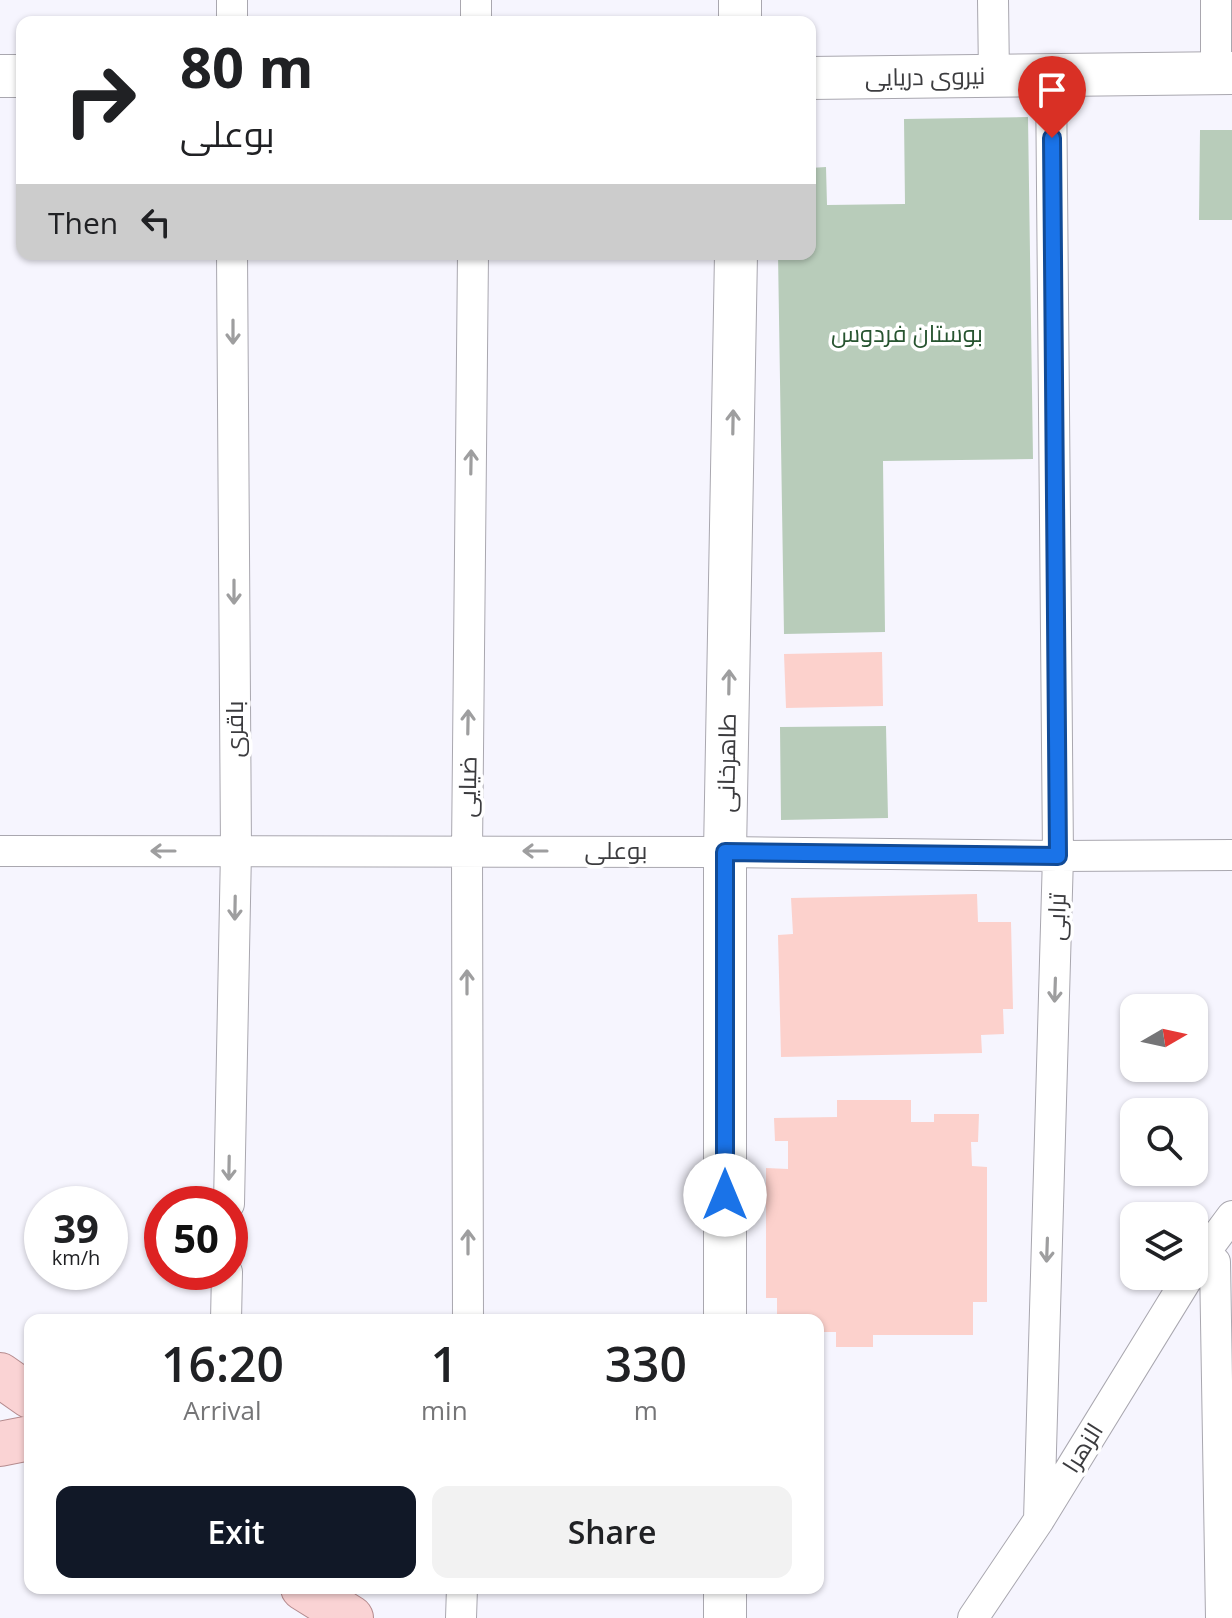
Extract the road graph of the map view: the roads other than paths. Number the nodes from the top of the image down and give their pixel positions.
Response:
1 (993, 0) edge
2 (1216, 0) edge
3 (1224, 73) edge
4 (1051, 75) junction
5 (994, 76) junction
6 (816, 78) edge
7 (232, 260) edge
8 (473, 260) edge
9 (736, 260) edge
10 (0, 851) edge
11 (236, 851) junction
12 (467, 851) junction
13 (725, 852) junction
14 (1232, 855) edge
15 (1058, 856) junction
16 (229, 1186) edge
17 (1232, 1216) edge
18 (1208, 1260) edge
19 (227, 1290) edge
20 (1189, 1290) edge
21 (1206, 1290) edge
22 (226, 1314) edge
23 (468, 1314) edge
24 (725, 1314) edge
25 (0, 1375) edge
26 (24, 1392) edge
27 (24, 1439) edge
28 (0, 1444) edge
29 (1039, 1520) junction
30 (289, 1594) edge
31 (313, 1594) edge
32 (462, 1594) edge
33 (725, 1594) edge
34 (318, 1618) edge
35 (351, 1618) edge
36 (461, 1618) edge
37 (725, 1618) edge
38 (973, 1618) edge
39 (1221, 1618) edge

1 - 5 street
2 - 3 street
3 - 4 main road, نیروی دریایی
4 - 5 main road, نیروی دریایی
4 - 15 street, ترابی
5 - 6 main road, نیروی دریایی
7 -> 11 street, باقری
12 -> 8 street, ضیایی
13 -> 9 main road, طاهرخانی
11 -> 10 street, بوعلی
11 - 12 street, بوعلی
11 -> 16 street, باقری
13 -> 12 street, بوعلی
23 -> 12 street, ضیایی
13 - 15 street, بوعلی
13 - 24 main road, طاهرخانی
14 - 15 street, بوعلی
15 -> 29 street, ترابی
17 - 18 street, الزهرا
19 - 22 street
20 - 29 street, الزهرا
21 - 39 street
25 - 26 main road
27 - 28 main road
29 - 38 street, الزهرا
30 - 34 main road
31 - 35 main road
32 - 36 street
33 - 37 main road

